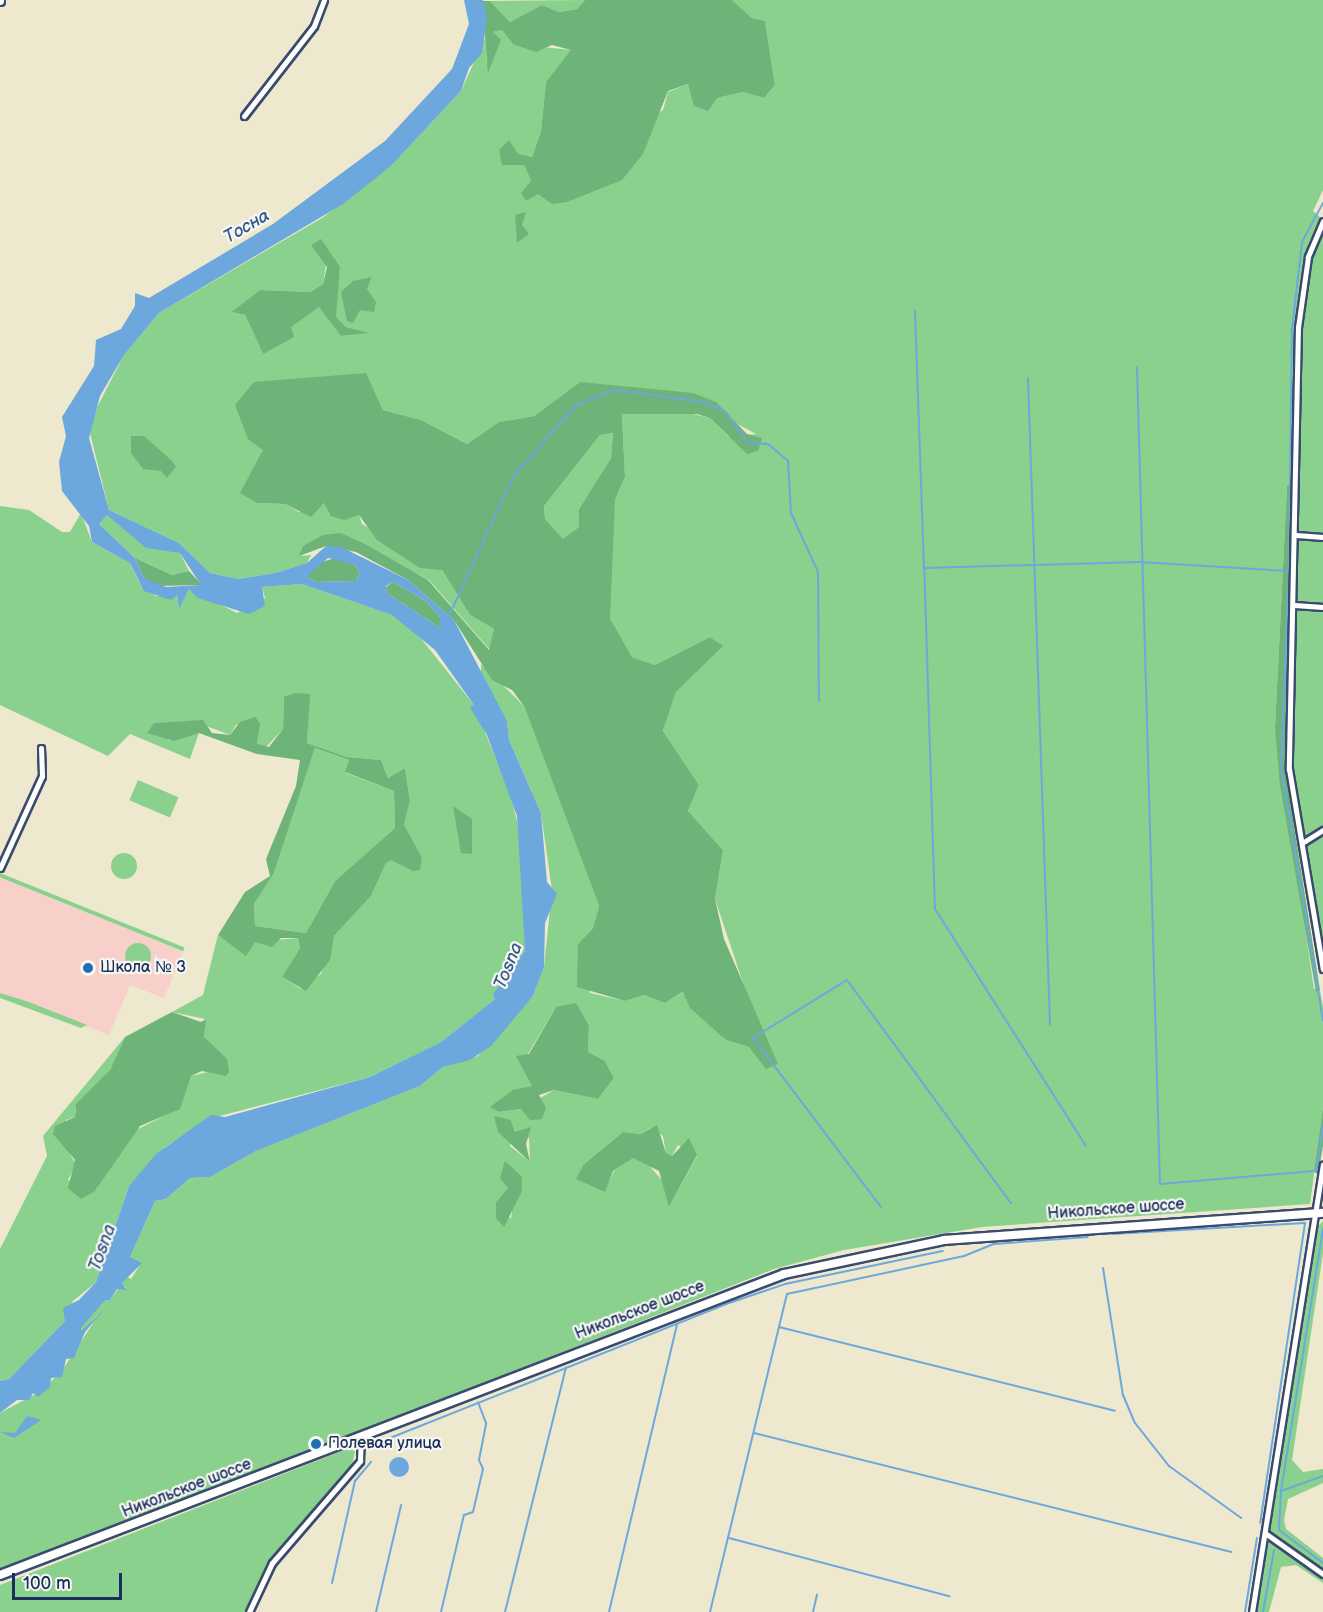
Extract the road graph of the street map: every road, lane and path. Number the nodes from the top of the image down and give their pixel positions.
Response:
1 (324, 0) edge
2 (244, 116) dead end
3 (1323, 221) edge
4 (1321, 227) edge
5 (1296, 535) junction
6 (1323, 537) edge
7 (1293, 605) junction
8 (1323, 607) edge
9 (41, 748) dead end
10 (1323, 830) edge
11 (1302, 843) junction
12 (0, 868) edge
13 (1323, 969) edge
14 (1323, 1165) edge
15 (1319, 1213) edge
16 (361, 1438) junction
17 (1265, 1533) junction
18 (1323, 1574) edge
19 (0, 1575) edge
20 (249, 1612) edge
21 (1252, 1612) edge

1 - 2 street
3 - 4 street
4 - 5 street
5 - 6 street
5 - 7 street
7 - 8 street
7 - 11 street
9 - 12 street
10 - 11 street
11 - 13 street
14 - 15 street
15 - 16 main road, Никольское шоссе
15 - 17 street
16 - 19 main road, Никольское шоссе
16 - 20 street
17 - 18 street
17 - 21 street

